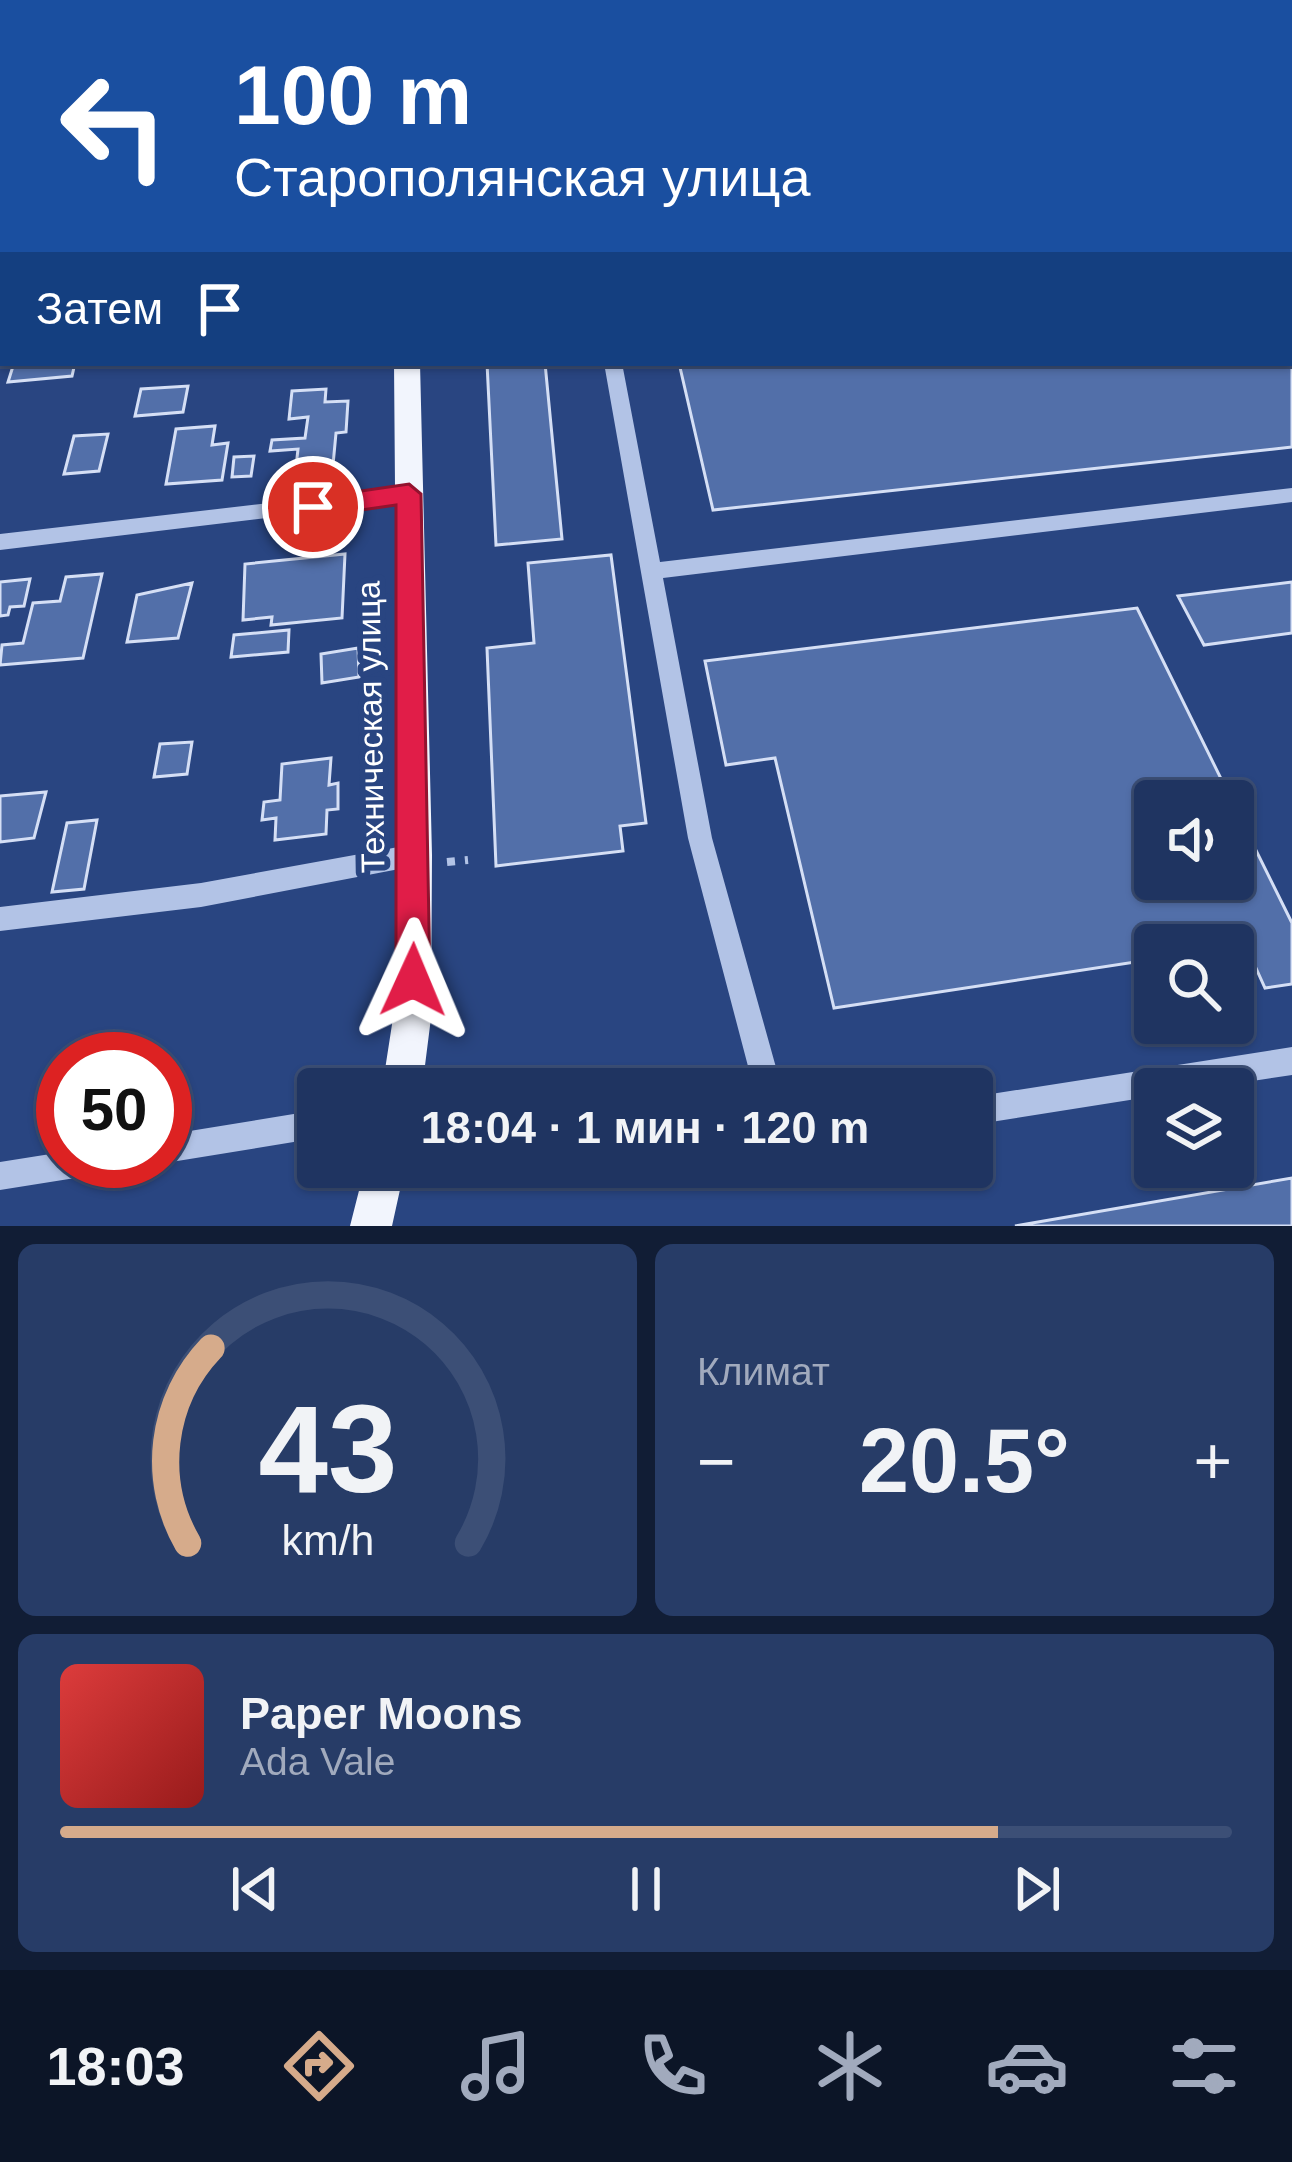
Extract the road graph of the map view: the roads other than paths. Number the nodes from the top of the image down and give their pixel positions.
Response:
1 (406, 366) edge
2 (614, 366) edge
3 (409, 494) junction
4 (1292, 495) edge
5 (0, 542) edge
6 (650, 571) junction
7 (415, 855) junction
8 (0, 920) edge
9 (1292, 1060) edge
10 (405, 1068) edge
11 (763, 1068) edge
12 (993, 1109) edge
13 (297, 1127) edge
14 (192, 1145) edge
15 (36, 1170) edge
16 (0, 1176) edge
17 (380, 1188) edge
18 (370, 1226) edge

1 - 3 main road, Техническая улица
2 - 6 street
3 - 5 street
3 - 7 main road, Техническая улица
4 - 6 street
6 - 11 street
7 - 8 street
7 - 10 main road, Техническая улица
9 - 12 street
13 - 14 street
15 - 16 street
17 - 18 main road

